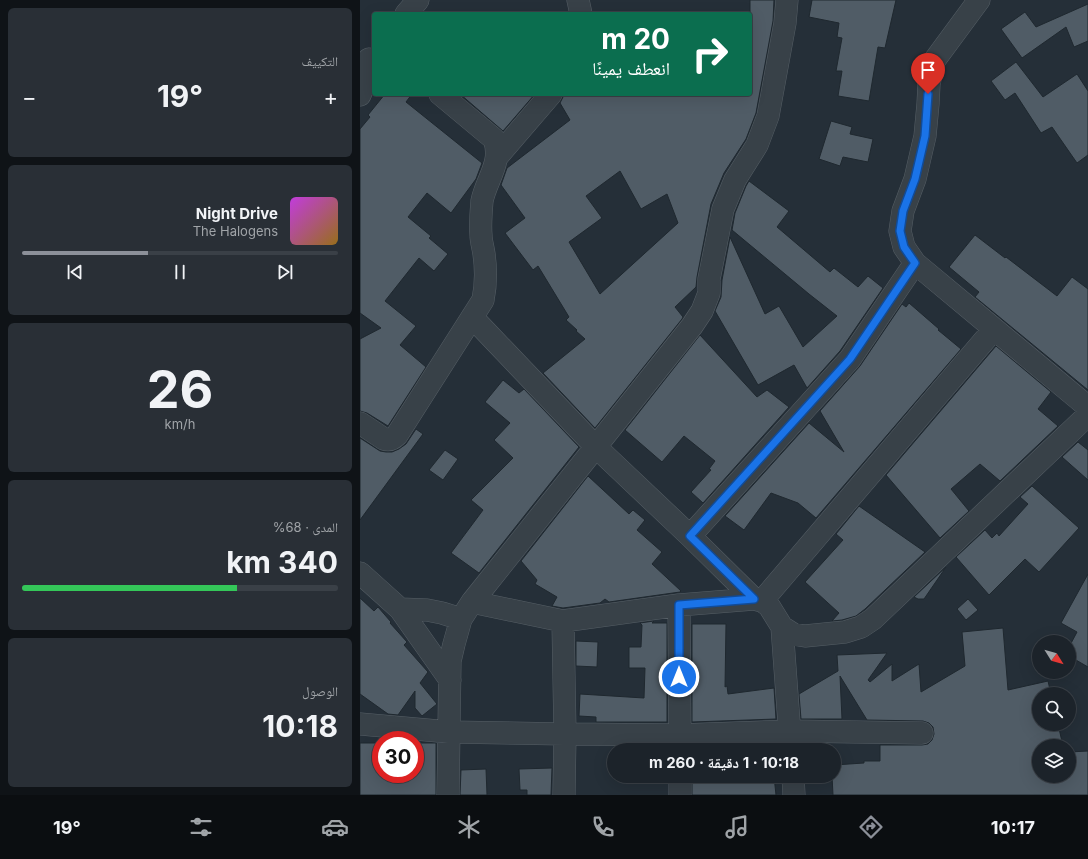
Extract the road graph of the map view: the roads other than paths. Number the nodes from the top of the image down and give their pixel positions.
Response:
1 (418, 0) edge
2 (578, 0) edge
3 (787, 0) edge
4 (979, 0) edge
5 (408, 12) edge
6 (581, 12) edge
7 (368, 59) edge
8 (360, 95) edge
9 (442, 96) edge
10 (549, 96) edge
11 (497, 157) junction
12 (915, 263) junction
13 (472, 317) junction
14 (994, 329) junction
15 (1088, 407) edge
16 (1088, 415) edge
17 (360, 423) edge
18 (596, 447) junction
19 (690, 536) junction
20 (360, 572) edge
21 (758, 600) junction
22 (679, 605) junction
23 (400, 609) junction
24 (467, 611) junction
25 (563, 621) junction
26 (782, 627) junction
27 (450, 680) junction
28 (360, 724) edge
29 (449, 732) junction
30 (922, 733) dead end
31 (565, 734) junction
32 (791, 740) edge
33 (680, 743) edge
34 (680, 783) edge
35 (793, 783) edge
36 (448, 795) edge
37 (564, 795) edge
38 (680, 795) edge
39 (794, 795) edge

1 - 5 street
2 - 6 street
3 - 18 street
4 - 12 street
7 - 8 street
9 - 11 street
10 - 11 street
11 - 13 street
12 - 14 street
12 - 19 street
13 - 17 street
13 - 18 street
14 - 15 street
14 - 21 street
16 - 26 street
18 - 19 street
18 - 24 street
19 - 21 street
20 - 23 street
21 - 22 street
21 - 26 street
22 - 25 street
22 - 33 street
23 - 24 street
23 - 27 street
24 - 25 street
24 - 27 street
25 - 31 street
26 - 32 street
27 - 29 street
28 - 29 street
29 - 31 street
29 - 36 street
30 - 32 street
31 - 33 street
31 - 37 street
32 - 33 street
34 - 38 street
35 - 39 street

